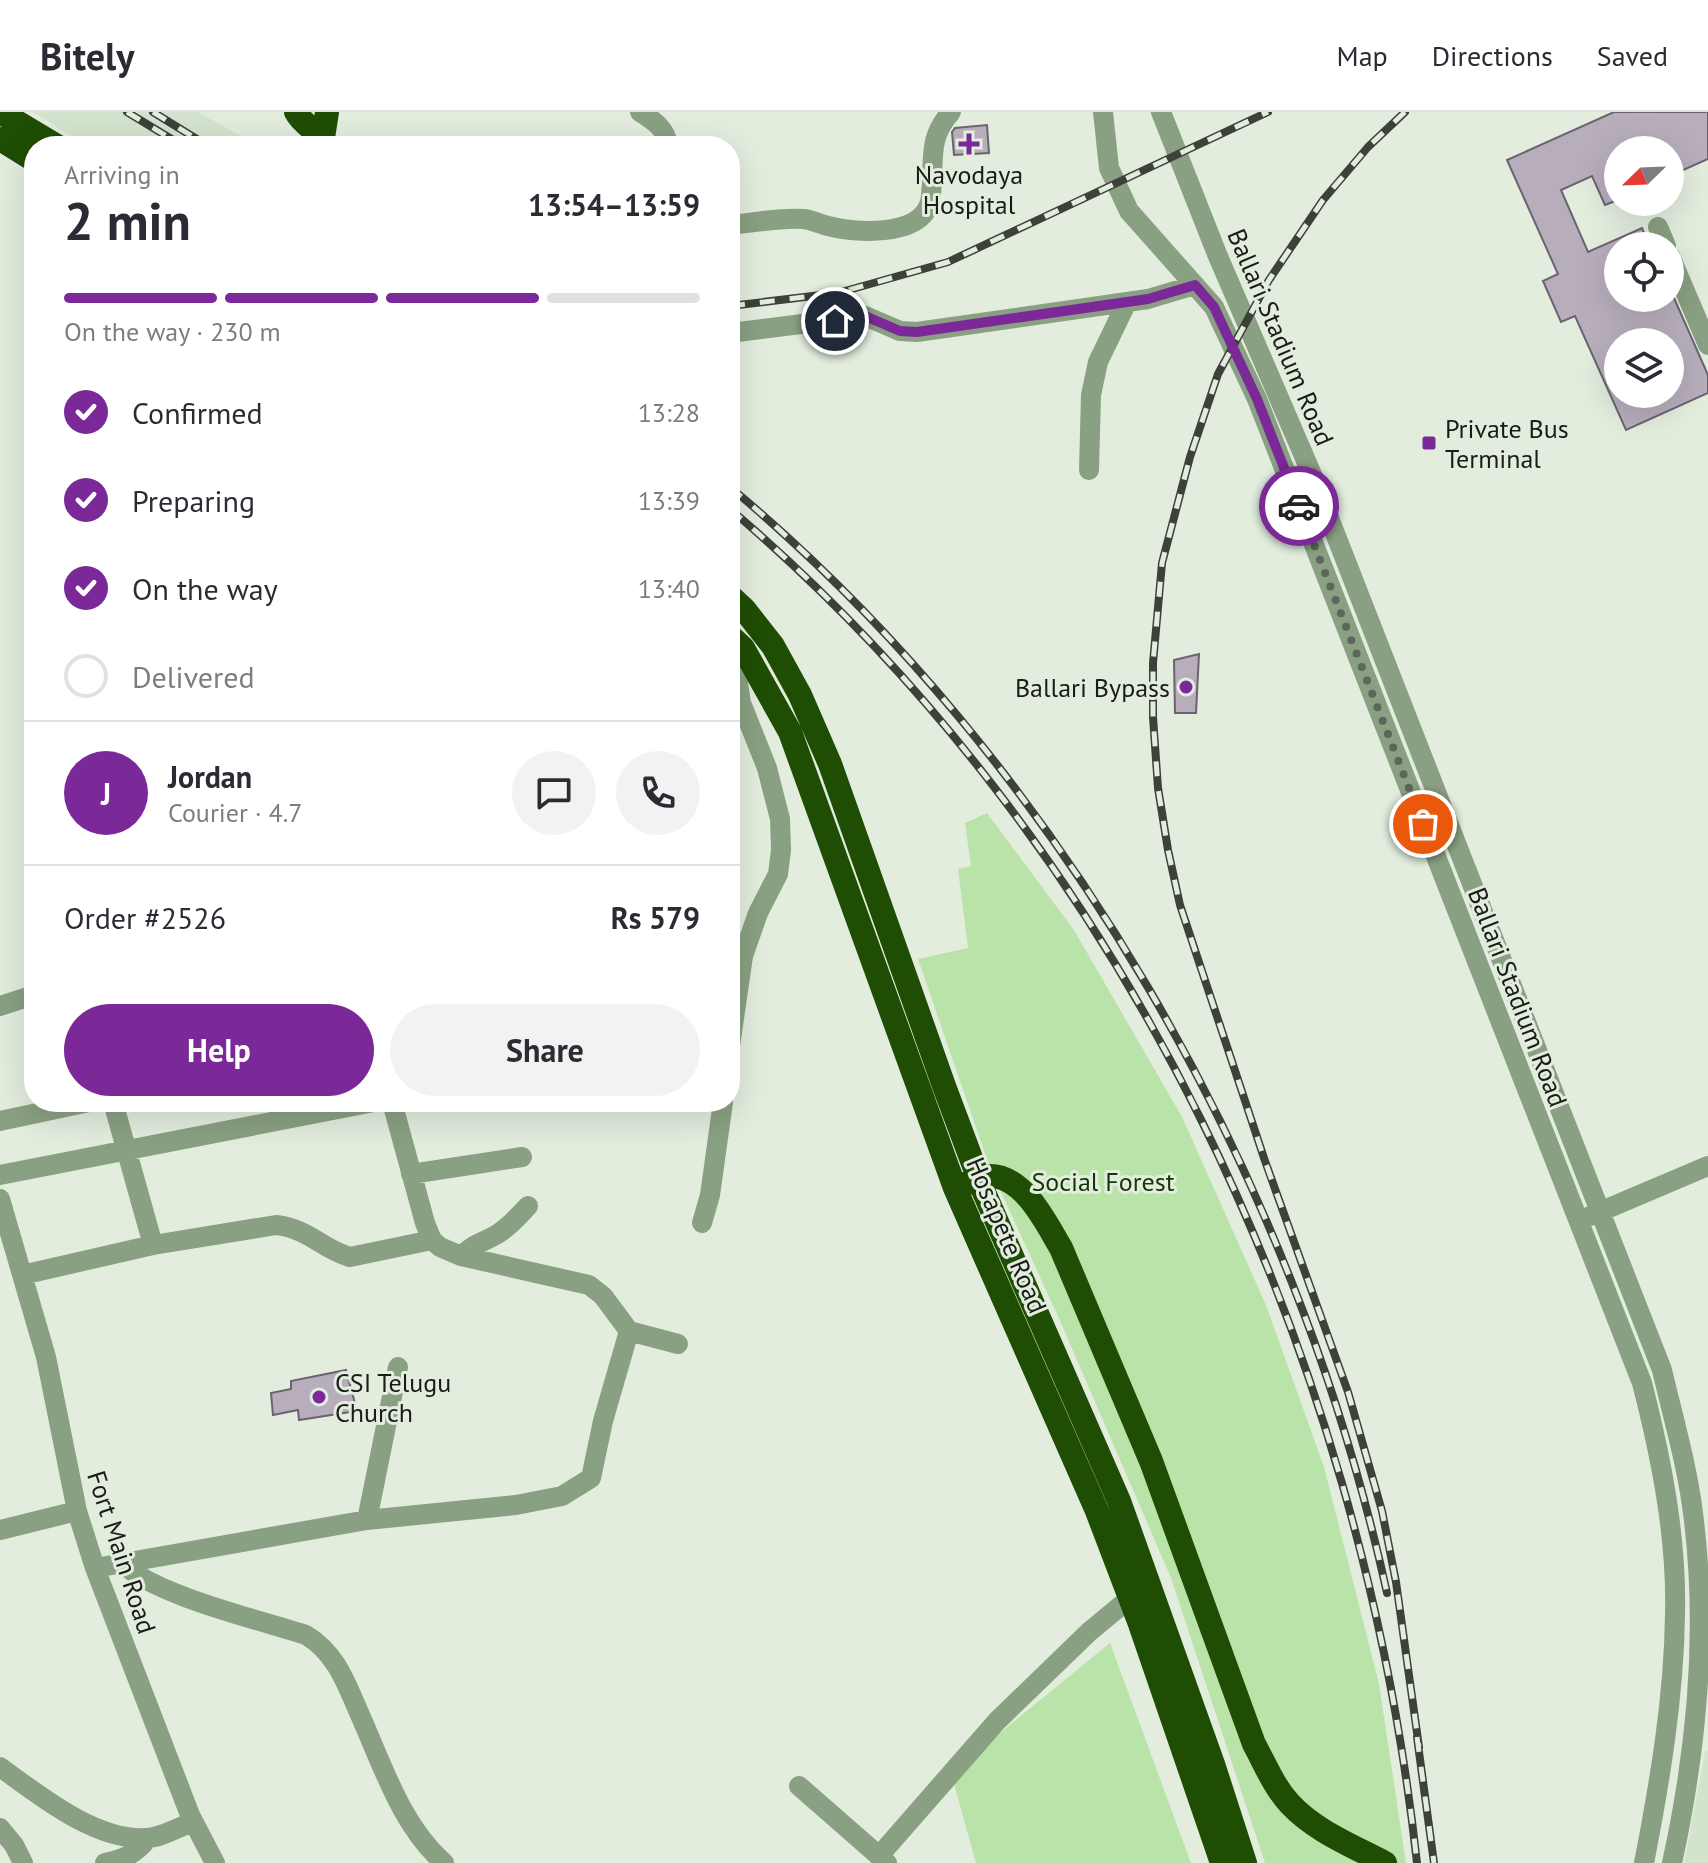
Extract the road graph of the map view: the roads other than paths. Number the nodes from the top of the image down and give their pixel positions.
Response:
1 (0, 112) edge
2 (296, 112) edge
3 (327, 112) edge
4 (640, 112) edge
5 (951, 112) edge
6 (1103, 112) edge
7 (1161, 112) edge
8 (40, 136) edge
9 (318, 136) edge
10 (325, 136) edge
11 (665, 136) edge
12 (0, 139) edge
13 (24, 154) edge
14 (740, 224) edge
15 (1658, 227) dead end
16 (1660, 232) edge
17 (1195, 285) junction
18 (1684, 289) edge
19 (1127, 302) junction
20 (740, 332) edge
21 (1708, 345) edge
22 (1089, 470) dead end
23 (1313, 477) junction
24 (1290, 485) junction
25 (740, 605) edge
26 (740, 649) edge
27 (740, 696) edge
28 (740, 977) edge
29 (24, 998) edge
30 (0, 1006) edge
31 (42, 1112) edge
32 (116, 1112) edge
33 (323, 1112) edge
34 (395, 1112) edge
35 (722, 1112) edge
36 (0, 1121) edge
37 (127, 1150) junction
38 (522, 1157) dead end
39 (1708, 1166) edge
40 (411, 1174) junction
41 (0, 1175) edge
42 (979, 1178) junction
43 (955, 1188) junction
44 (0, 1199) edge
45 (528, 1206) dead end
46 (1602, 1211) junction
47 (1578, 1222) junction
48 (702, 1223) dead end
49 (432, 1240) junction
50 (153, 1245) junction
51 (461, 1256) junction
52 (22, 1275) junction
53 (629, 1331) junction
54 (678, 1344) dead end
55 (398, 1367) dead end
56 (77, 1511) junction
57 (367, 1520) junction
58 (0, 1530) edge
59 (122, 1563) junction
60 (95, 1568) junction
61 (1130, 1598) junction
62 (1702, 1720) edge
63 (0, 1767) edge
64 (1660, 1771) junction
65 (1688, 1775) junction
66 (799, 1786) dead end
67 (193, 1822) junction
68 (0, 1828) edge
69 (148, 1838) junction
70 (883, 1859) edge
71 (23, 1863) edge
72 (105, 1863) edge
73 (215, 1863) edge
74 (444, 1863) edge
75 (1222, 1863) edge
76 (1245, 1863) edge
77 (1385, 1863) edge
78 (1644, 1863) edge
79 (1672, 1863) edge

1 - 8 highway
2 - 9 highway
3 - 10 highway
4 - 11 street
5 - 14 street
6 - 17 street, Ballari Stadium Road
7 - 23 street, Ballari Stadium Road
12 - 13 highway
15 - 16 street
17 - 19 street
17 - 24 street, Ballari Stadium Road
18 - 21 street
19 - 20 street
19 - 22 street
23 - 24 street
23 - 46 street, Ballari Stadium Road
24 - 47 street, Ballari Stadium Road
25 - 42 highway, Hosapete Road
26 - 43 highway, Hosapete Road
27 - 28 street
29 - 30 street
31 - 36 street
32 - 37 street
33 - 37 street
34 - 40 street
35 - 48 street
37 - 41 street
37 - 50 street
38 - 40 street
39 - 46 street
40 - 49 street
42 - 43 highway
42 - 76 highway, Hosapete Road
42 - 77 highway
43 - 61 highway, Hosapete Road
44 - 52 street, Fort Main Road
45 - 51 street
46 - 47 street
46 - 62 street, Ballari Stadium Road
47 - 64 street, Ballari Stadium Road
49 - 50 street
49 - 51 street
50 - 52 street
51 - 53 street
52 - 56 street, Fort Main Road
53 - 54 street
53 - 57 street
55 - 57 street
56 - 58 street
56 - 60 street, Fort Main Road
57 - 59 street
59 - 60 street
59 - 74 street
60 - 67 street, Fort Main Road
61 - 70 street
61 - 75 highway, Hosapete Road
62 - 65 street, Ballari Stadium Road
63 - 69 street
64 - 65 street
64 - 78 street, Ballari Stadium Road
65 - 79 street, Ballari Stadium Road
66 - 70 street
67 - 69 street
67 - 73 street, Fort Main Road
68 - 71 street
69 - 72 street

